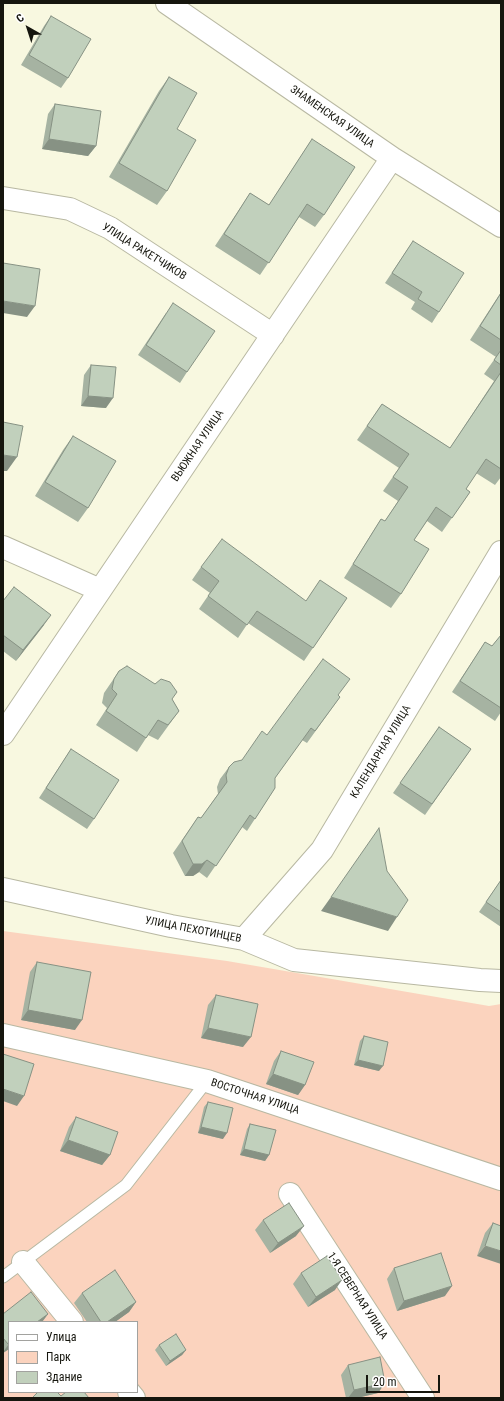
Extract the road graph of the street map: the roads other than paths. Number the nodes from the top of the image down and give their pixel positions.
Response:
1 (167, 3) edge
2 (392, 158) junction
3 (3, 198) edge
4 (501, 226) edge
5 (273, 335) junction
6 (3, 547) edge
7 (501, 552) edge
8 (100, 590) junction
9 (3, 734) edge
10 (3, 889) edge
11 (244, 939) junction
12 (501, 981) edge
13 (3, 1035) edge
14 (207, 1081) junction
15 (501, 1179) edge
16 (290, 1194) dead end
17 (23, 1262) junction
18 (3, 1277) edge
19 (71, 1321) edge
20 (423, 1398) edge

1 - 2 street, ЗНАМЕНСКАЯ УЛИЦА
2 - 4 street, ЗНАМЕНСКАЯ УЛИЦА
2 - 5 street, ВЬЮЖНАЯ УЛИЦА
3 - 5 street, УЛИЦА РАКЕТЧИКОВ
5 - 8 street, ВЬЮЖНАЯ УЛИЦА
6 - 8 street
7 - 11 street, КАЛЕНДАРНАЯ УЛИЦА
8 - 9 street, ВЬЮЖНАЯ УЛИЦА
10 - 11 street, УЛИЦА ПЕХОТИНЦЕВ
11 - 12 street, УЛИЦА ПЕХОТИНЦЕВ
13 - 14 street, ВОСТОЧНАЯ УЛИЦА
14 - 15 street, ВОСТОЧНАЯ УЛИЦА
14 - 17 lane
16 - 20 street, 1-Я СЕВЕРНАЯ УЛИЦА
17 - 18 lane
17 - 19 street

